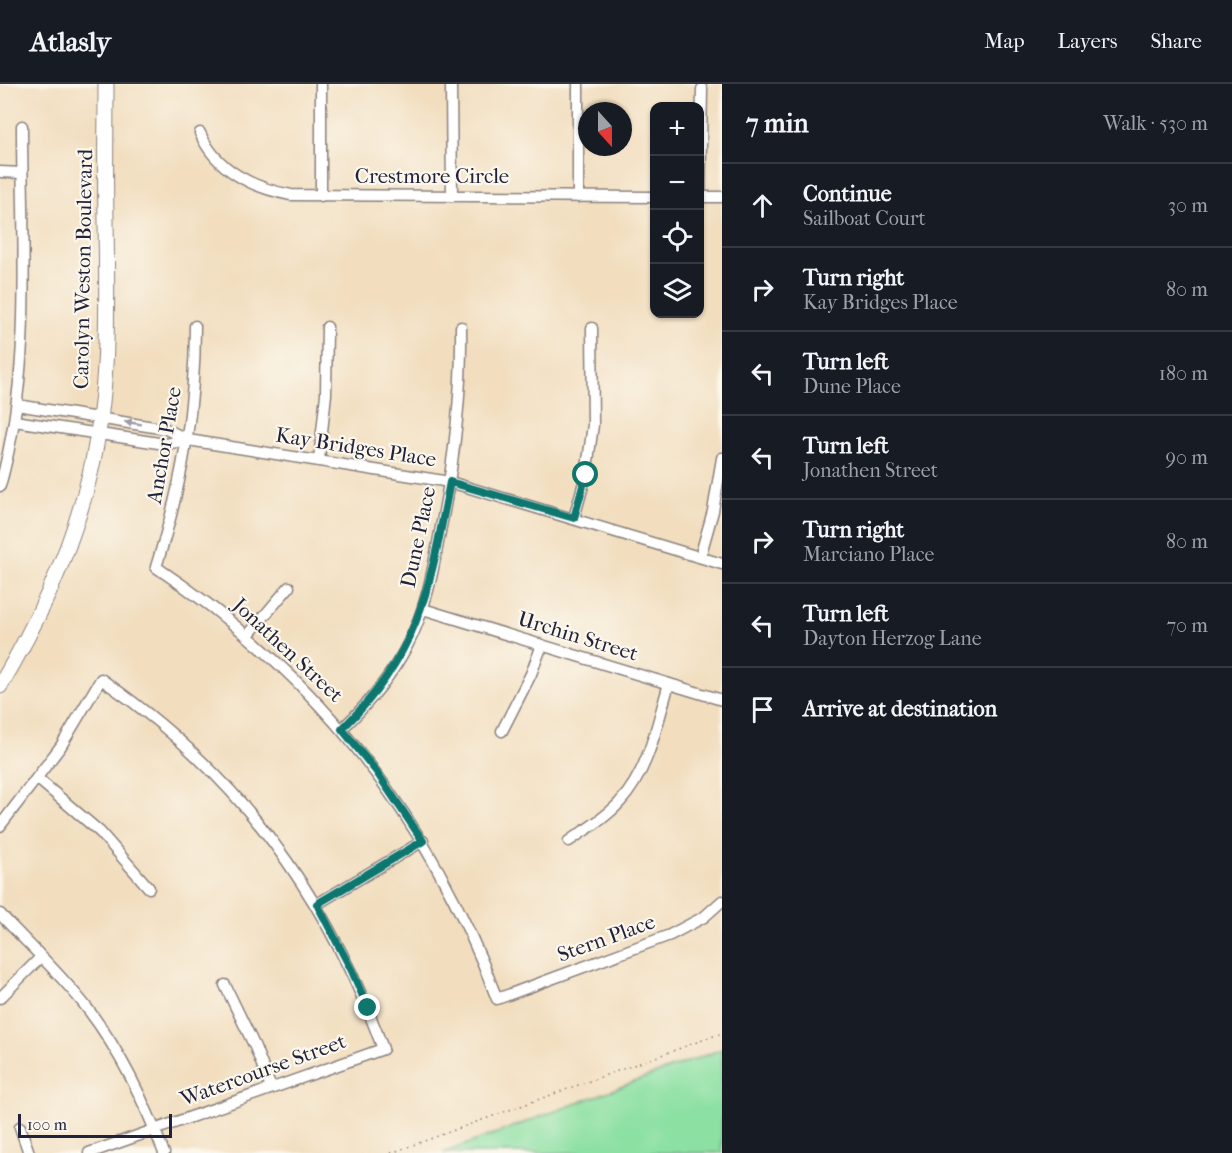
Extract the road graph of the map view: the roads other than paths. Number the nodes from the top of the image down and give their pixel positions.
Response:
1 (106, 84) edge
2 (321, 84) edge
3 (578, 84) edge
4 (451, 87) dead end
5 (702, 89) dead end
6 (22, 126) dead end
7 (200, 133) dead end
8 (701, 156) edge
9 (0, 172) edge
10 (22, 173) junction
11 (321, 196) junction
12 (452, 196) junction
13 (578, 196) junction
14 (650, 197) edge
15 (704, 197) edge
16 (722, 197) edge
17 (195, 326) dead end
18 (327, 327) dead end
19 (461, 327) dead end
20 (592, 328) dead end
21 (17, 405) junction
22 (15, 421) junction
23 (99, 426) junction
24 (188, 440) junction
25 (722, 458) edge
26 (319, 460) junction
27 (450, 482) junction
28 (0, 486) edge
29 (574, 518) junction
30 (700, 557) junction
31 (722, 564) edge
32 (156, 567) joint
33 (289, 586) dead end
34 (423, 609) junction
35 (248, 635) junction
36 (542, 645) junction
37 (669, 684) junction
38 (0, 686) edge
39 (722, 700) edge
40 (342, 729) junction
41 (502, 731) dead end
42 (38, 779) junction
43 (0, 826) edge
44 (423, 841) junction
45 (569, 841) dead end
46 (149, 888) dead end
47 (722, 901) edge
48 (317, 904) junction
49 (0, 914) edge
50 (41, 957) junction
51 (225, 985) dead end
52 (0, 998) edge
53 (497, 999) joint
54 (271, 1088) junction
55 (20, 1127) dead end
56 (155, 1130) junction
57 (29, 1153) edge
58 (89, 1153) edge
59 (164, 1153) edge

1 - 23 street, Carolyn Weston Boulevard
2 - 11 street
3 - 13 street
4 - 12 street
5 - 8 street
6 - 10 street
7 - 11 street, Crestmore Circle
9 - 10 street
10 - 21 street
11 - 12 street, Crestmore Circle
12 - 13 street, Crestmore Circle
13 - 14 street, Crestmore Circle
15 - 16 street
17 - 24 street, Anchor Place
18 - 26 street
19 - 27 street, Dune Place
20 - 29 street
21 - 22 street
21 - 23 street, Kay Bridges Place
22 - 23 street, Kay Bridges Place
22 - 28 street
24 -> 23 street, Kay Bridges Place
23 - 24 street, Kay Bridges Place
23 - 38 street, Carolyn Weston Boulevard
24 - 26 street, Kay Bridges Place
24 - 32 street, Anchor Place
25 - 30 street
26 - 27 street, Kay Bridges Place
27 - 29 street, Kay Bridges Place
27 - 34 street, Dune Place
29 - 30 street, Kay Bridges Place
30 - 31 street, Kay Bridges Place
32 - 35 street, Jonathen Street
33 - 35 street
34 - 36 street, Urchin Street
34 - 40 street, Dune Place
35 - 40 street, Jonathen Street
36 - 37 street, Urchin Street
36 - 41 street
37 - 39 street, Urchin Street
37 - 45 street
40 - 44 street, Jonathen Street
42 - 43 street
42 - 46 street
42 - 48 street
44 - 48 street
44 - 53 street, Jonathen Street
47 - 53 street, Stern Place
48 - 54 street, Watercourse Street
49 - 50 street
50 - 52 street
50 - 56 street
51 - 54 street
54 - 56 street, Watercourse Street
55 - 57 street
56 - 58 street, Watercourse Street
56 - 59 street

